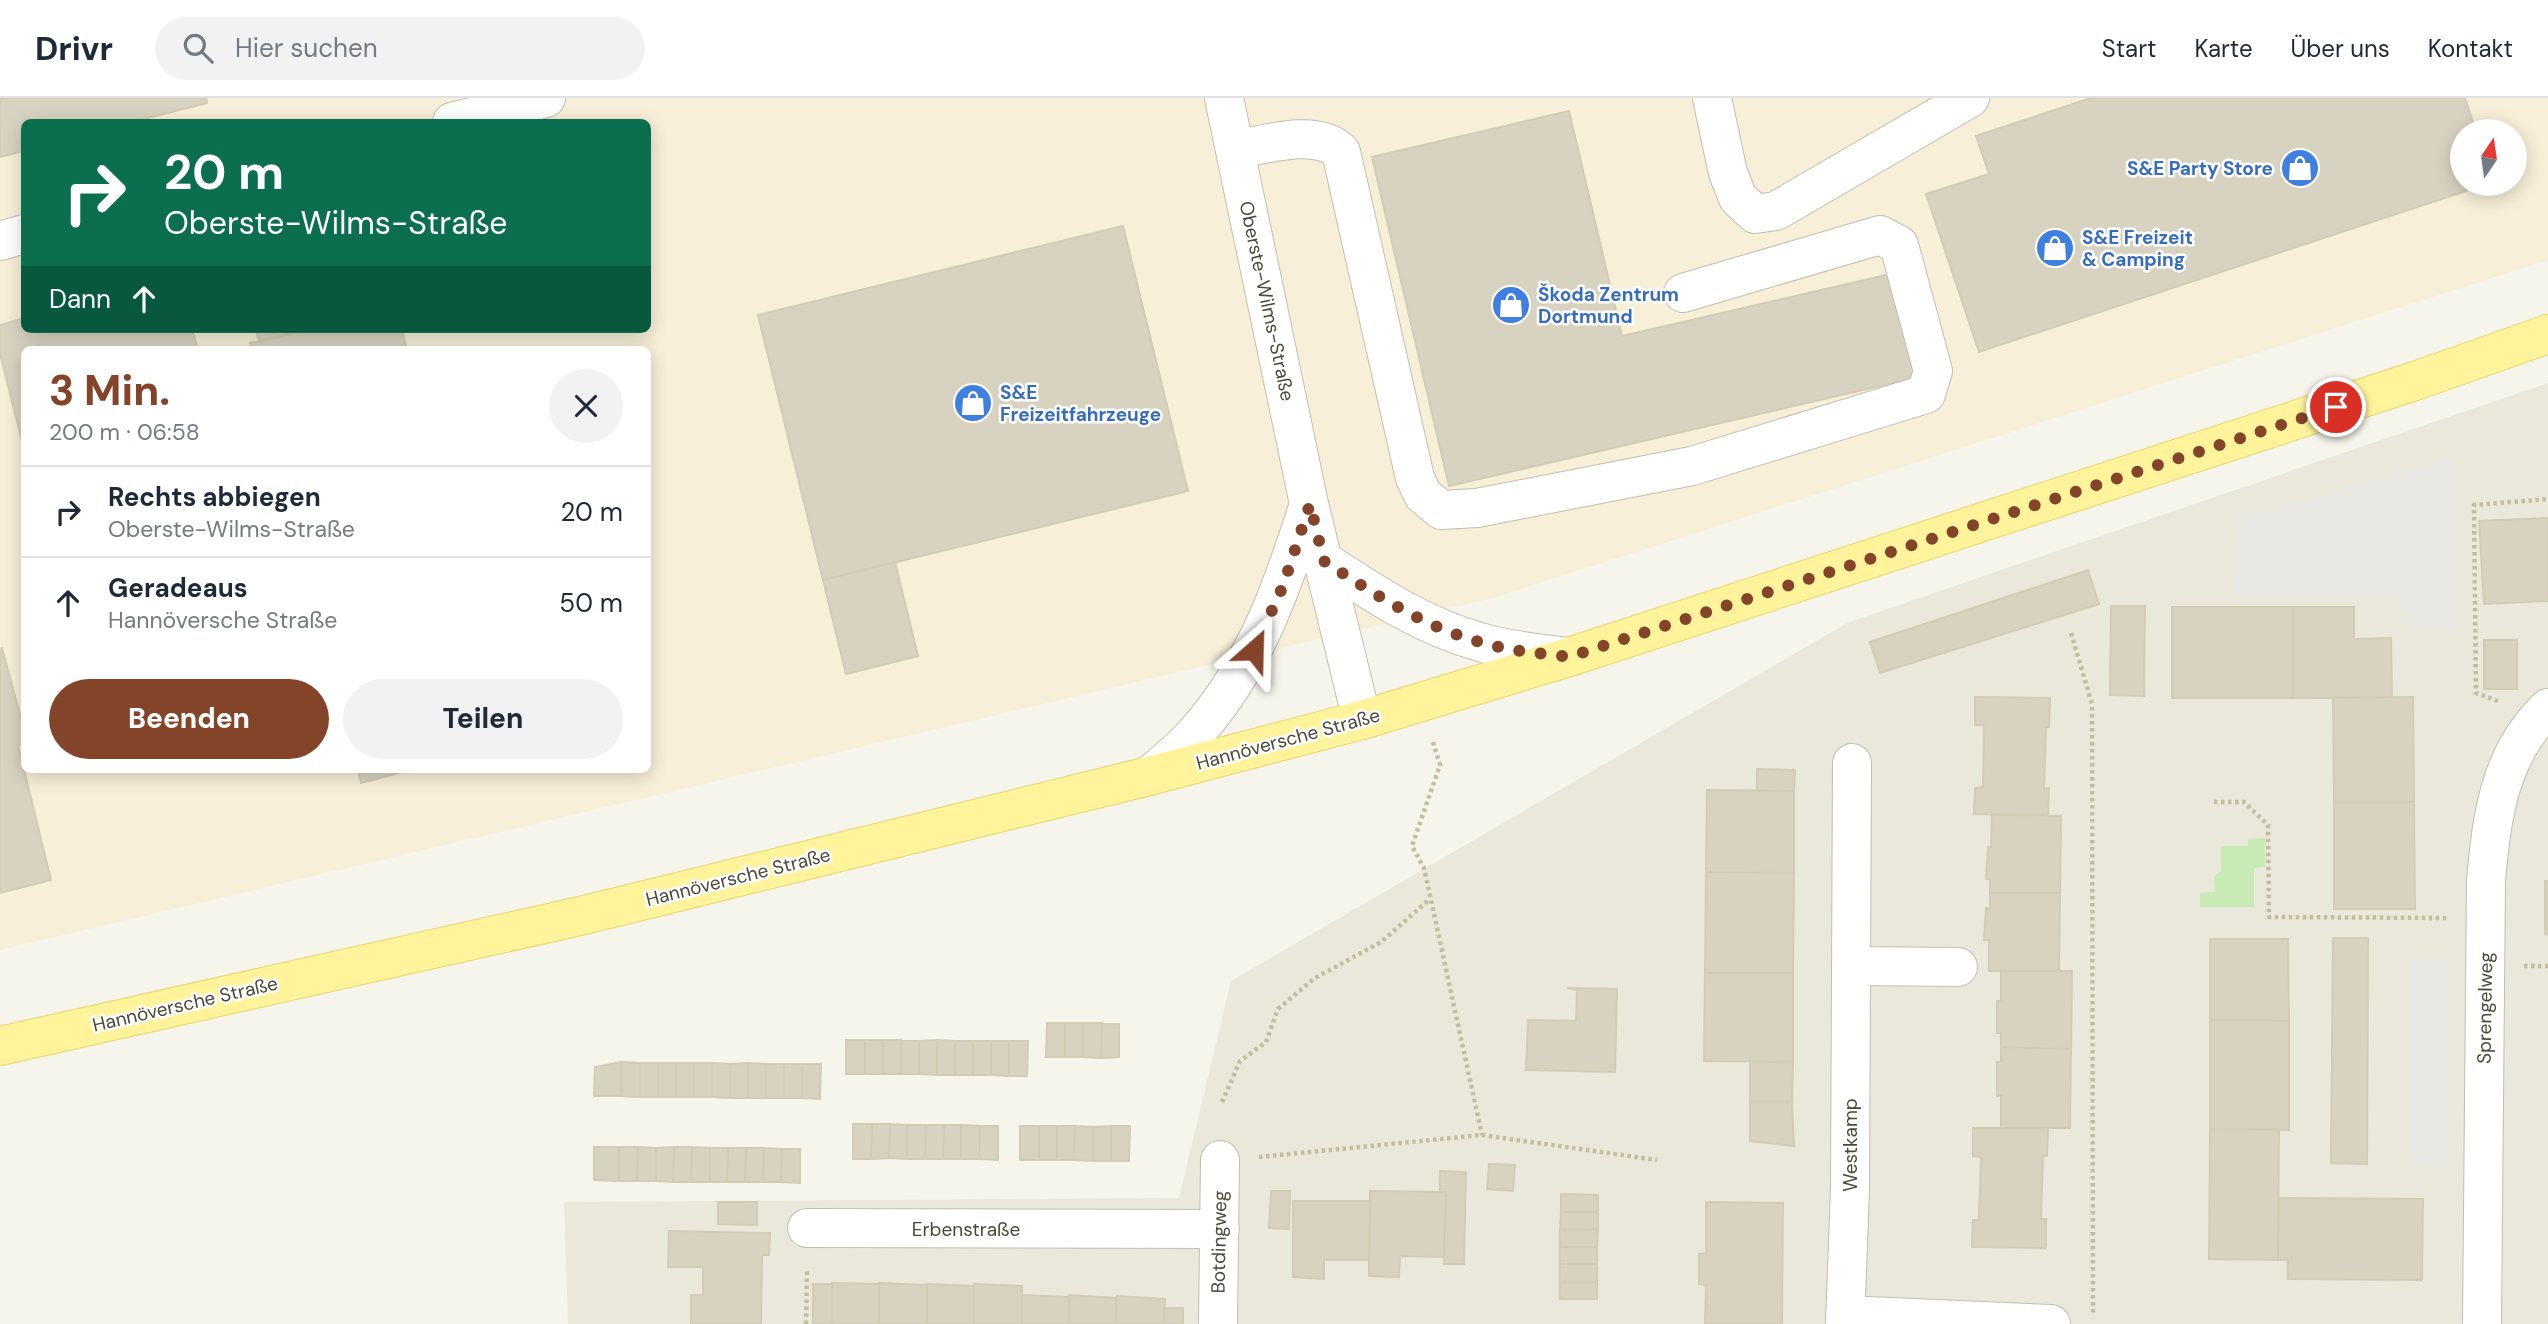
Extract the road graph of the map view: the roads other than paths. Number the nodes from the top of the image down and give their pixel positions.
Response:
1 (546, 98) edge
2 (1224, 98) edge
3 (1712, 98) edge
4 (1970, 98) edge
5 (464, 119) edge
6 (1236, 150) junction
7 (21, 235) edge
8 (0, 241) edge
9 (1683, 293) dead end
10 (2548, 334) edge
11 (1310, 504) junction
12 (1324, 561) junction
13 (1569, 657) junction
14 (2544, 712) edge
15 (1362, 720) junction
16 (1852, 763) dead end
17 (1149, 776) junction
18 (1851, 966) junction
19 (1958, 967) dead end
20 (0, 1046) edge
21 (1220, 1160) road end
22 (807, 1228) road end
23 (1220, 1229) junction
24 (1845, 1319) edge
25 (1218, 1324) edge
26 (2051, 1324) edge
27 (2482, 1324) edge

1 - 5 street
2 - 6 street, Oberste-Wilms-Straße
3 - 4 street
6 - 9 street
6 - 11 street, Oberste-Wilms-Straße
7 - 8 street
10 - 13 main road, Hannöversche Straße
11 - 12 street, Oberste-Wilms-Straße
11 - 17 street
12 - 13 street
12 - 15 street, Oberste-Wilms-Straße
13 - 15 main road, Hannöversche Straße
14 - 27 street, Sprengelweg
15 - 17 main road, Hannöversche Straße
16 - 18 street, Westkamp
17 - 20 main road, Hannöversche Straße
18 - 19 street
18 - 24 street, Westkamp
21 - 23 street, Botdingweg
22 - 23 street, Erbenstraße
23 - 25 street, Botdingweg
24 - 26 street

